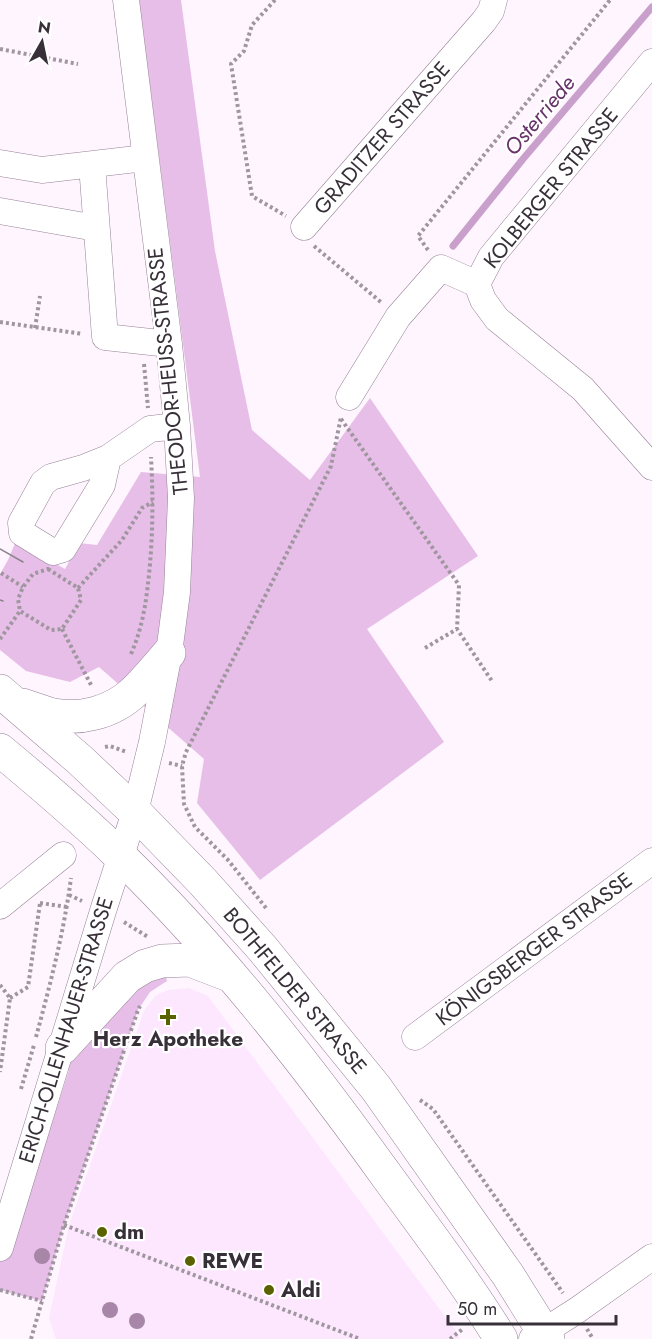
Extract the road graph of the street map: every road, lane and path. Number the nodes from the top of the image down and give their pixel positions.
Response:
1 (126, 0) edge
2 (275, 0) edge
3 (494, 0) edge
4 (610, 0) edge
5 (0, 49) edge
6 (652, 62) edge
7 (78, 64) dead end
8 (145, 158) junction
9 (0, 163) edge
10 (92, 165) junction
11 (0, 211) edge
12 (304, 226) junction
13 (96, 228) junction
14 (441, 268) junction
15 (477, 284) junction
16 (40, 296) dead end
17 (399, 317) junction
18 (0, 322) edge
19 (35, 327) junction
20 (105, 337) junction
21 (169, 344) junction
22 (345, 408) junction
23 (177, 426) junction
24 (108, 458) dead end
25 (652, 467) edge
26 (153, 502) dead end
27 (1, 573) edge
28 (23, 587) junction
29 (78, 588) junction
30 (20, 611) junction
31 (62, 629) junction
32 (457, 629) junction
33 (0, 639) edge
34 (425, 648) dead end
35 (169, 653) junction
36 (492, 681) dead end
37 (93, 689) dead end
38 (7, 697) edge
39 (0, 750) edge
40 (135, 812) junction
41 (63, 855) dead end
42 (120, 856) junction
43 (228, 860) dead end
44 (652, 861) edge
45 (69, 895) dead end
46 (40, 903) dead end
47 (0, 906) edge
48 (233, 977) junction
49 (0, 985) edge
50 (10, 998) junction
51 (144, 1001) dead end
52 (415, 1037) dead end
53 (62, 1048) junction
54 (0, 1072) edge
55 (18, 1099) dead end
56 (64, 1225) junction
57 (0, 1248) edge
58 (652, 1257) edge
59 (0, 1290) edge
60 (42, 1301) junction
61 (464, 1328) dead end
62 (542, 1337) edge
63 (31, 1339) edge
64 (360, 1339) edge
65 (450, 1339) edge
66 (501, 1339) edge

1 - 8 street, THEODOR-HEUSS-STRASSE
2 - 12 path
3 - 12 street, GRADITZER STRASSE
4 - 14 path
5 - 7 path
6 - 15 street, KOLBERGER STRASSE
8 - 10 street
8 - 21 street, THEODOR-HEUSS-STRASSE
9 - 10 street
10 - 13 street
11 - 13 street
12 - 17 path, GRADITZER STRASSE
13 - 20 street
14 - 15 street
14 - 17 street
15 - 25 street, KOLBERGER STRASSE
16 - 19 path
17 - 22 street
18 - 19 path
19 - 20 path
20 - 21 street
21 - 23 street, THEODOR-HEUSS-STRASSE
22 - 32 path
22 - 43 path
23 - 24 street
23 - 35 street, THEODOR-HEUSS-STRASSE
26 - 29 path
27 - 28 path
28 - 29 path
28 - 30 path
29 - 31 path
30 - 31 path
30 - 33 path
31 - 37 path
32 - 34 path
32 - 36 path
35 - 38 main road
35 - 40 street, THEODOR-HEUSS-STRASSE
38 - 40 main road, BOTHFELDER STRASSE
39 - 42 main road, BOTHFELDER STRASSE
40 - 42 street, ERICH-OLLENHAUER-STRASSE
40 - 62 main road, BOTHFELDER STRASSE
41 - 47 street
42 - 48 main road, BOTHFELDER STRASSE
42 - 53 street, ERICH-OLLENHAUER-STRASSE
44 - 52 street, KÖNIGSBERGER STRASSE
45 - 55 path
46 - 50 path
48 - 53 main road
48 - 66 main road, BOTHFELDER STRASSE
49 - 50 path
50 - 54 path
51 - 56 path
53 - 57 street, ERICH-OLLENHAUER-STRASSE
56 - 60 path
56 - 64 path
58 - 62 street
59 - 60 path
60 - 63 path
61 - 65 path

